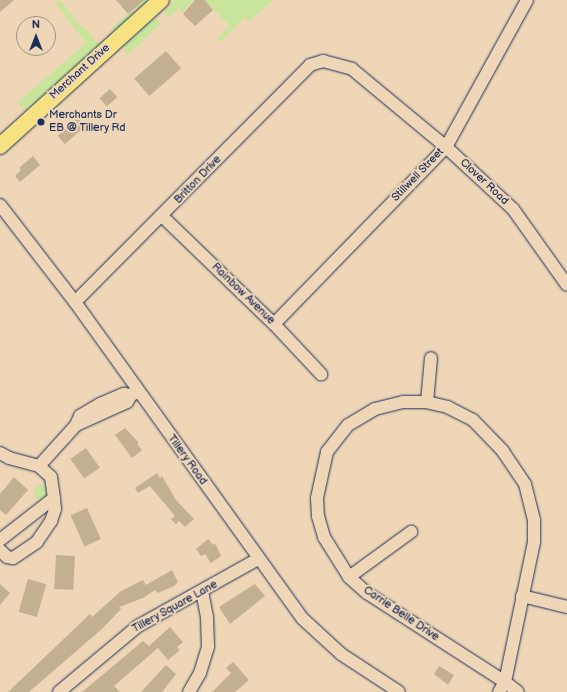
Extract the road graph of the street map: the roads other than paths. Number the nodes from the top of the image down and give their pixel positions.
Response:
1 (161, 0) edge
2 (527, 0) edge
3 (323, 61) joint
4 (0, 146) edge
5 (446, 146) junction
6 (0, 204) edge
7 (162, 216) junction
8 (567, 285) edge
9 (75, 302) junction
10 (274, 324) junction
11 (431, 358) dead end
12 (321, 374) dead end
13 (134, 393) junction
14 (427, 402) junction
15 (0, 453) edge
16 (39, 466) junction
17 (54, 498) junction
18 (411, 532) dead end
19 (0, 540) edge
20 (0, 550) edge
21 (258, 559) junction
22 (349, 577) junction
23 (202, 592) junction
24 (522, 596) junction
25 (567, 607) edge
26 (502, 687) edge
27 (59, 692) edge
28 (189, 692) edge
29 (399, 692) edge
30 (518, 692) edge

1 - 4 main road, Merchant Drive
2 - 5 street, Stillwell Street
3 - 5 street, Clover Road
3 - 7 street, Britton Drive
5 - 8 street, Clover Road
5 - 10 street, Stillwell Street
6 - 9 street, Tillery Road
7 - 9 street, Britton Drive
7 - 10 street, Rainbow Avenue
9 - 13 street, Tillery Road
10 - 12 street, Rainbow Avenue
11 - 14 street
13 - 16 street
13 - 21 street, Tillery Road
14 - 22 street, Carrie Belle Drive
14 - 24 street, Carrie Belle Drive
15 - 16 street
16 - 17 street
17 - 19 street
17 - 20 street
18 - 22 street
21 - 23 street, Tillery Square Lane
21 - 29 street, Tillery Road
22 - 26 street, Carrie Belle Drive
23 - 27 street, Tillery Square Lane
23 - 28 street
24 - 25 street
24 - 26 street, Carrie Belle Drive
26 - 30 street

